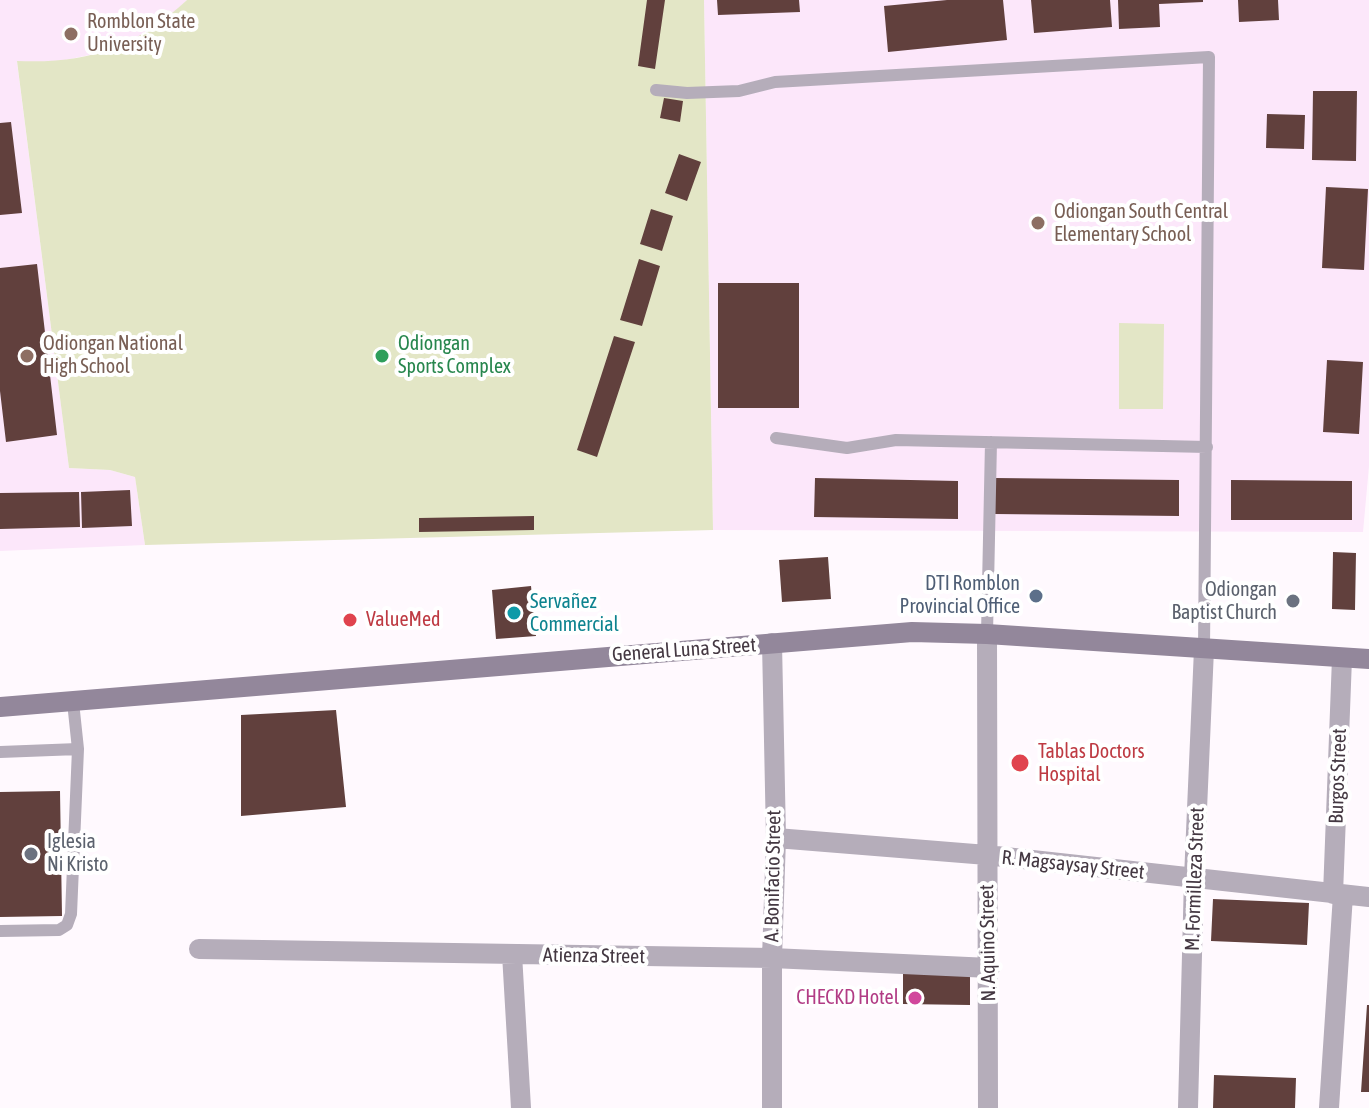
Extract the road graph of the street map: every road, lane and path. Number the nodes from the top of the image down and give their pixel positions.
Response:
1 (656, 90) dead end
2 (776, 438) dead end
3 (991, 442) junction
4 (1207, 447) junction
5 (987, 634) junction
6 (772, 643) junction
7 (1204, 649) junction
8 (1342, 658) junction
9 (1369, 659) edge
10 (73, 702) junction
11 (0, 707) edge
12 (78, 749) junction
13 (0, 752) edge
14 (776, 838) junction
15 (987, 855) junction
16 (1194, 878) junction
17 (1338, 894) junction
18 (1369, 897) edge
19 (0, 931) edge
20 (199, 949) dead end
21 (512, 954) junction
22 (772, 958) junction
23 (990, 968) junction
24 (521, 1108) edge
25 (772, 1108) edge
26 (988, 1108) edge
27 (1188, 1108) edge
28 (1329, 1108) edge

1 - 4 lane
2 - 3 lane
3 - 4 lane
3 - 5 lane
4 - 7 lane
5 - 6 main road, General Luna Street
5 - 7 main road, General Luna Street
5 - 15 street, N. Aquino Street
6 - 10 main road, General Luna Street
6 - 14 street, A. Bonifacio Street
7 - 8 main road, General Luna Street
7 - 16 street, M. Formilleza Street
8 - 9 main road, General Luna Street
8 - 17 street, Burgos Street
10 - 11 main road, General Luna Street
10 - 12 lane
12 - 13 lane
12 - 19 lane
14 - 15 street, R. Magsaysay Street
14 - 22 street, A. Bonifacio Street
15 - 16 street, R. Magsaysay Street
15 - 23 street, N. Aquino Street
16 - 17 street, R. Magsaysay Street
16 - 27 street, M. Formilleza Street
17 - 18 street, R. Magsaysay Street
17 - 28 street, Burgos Street
20 - 21 street, Atienza Street
21 - 22 street, Atienza Street
21 - 24 street
22 - 23 street, Atienza Street
22 - 25 street, A. Bonifacio Street
23 - 26 street, N. Aquino Street

